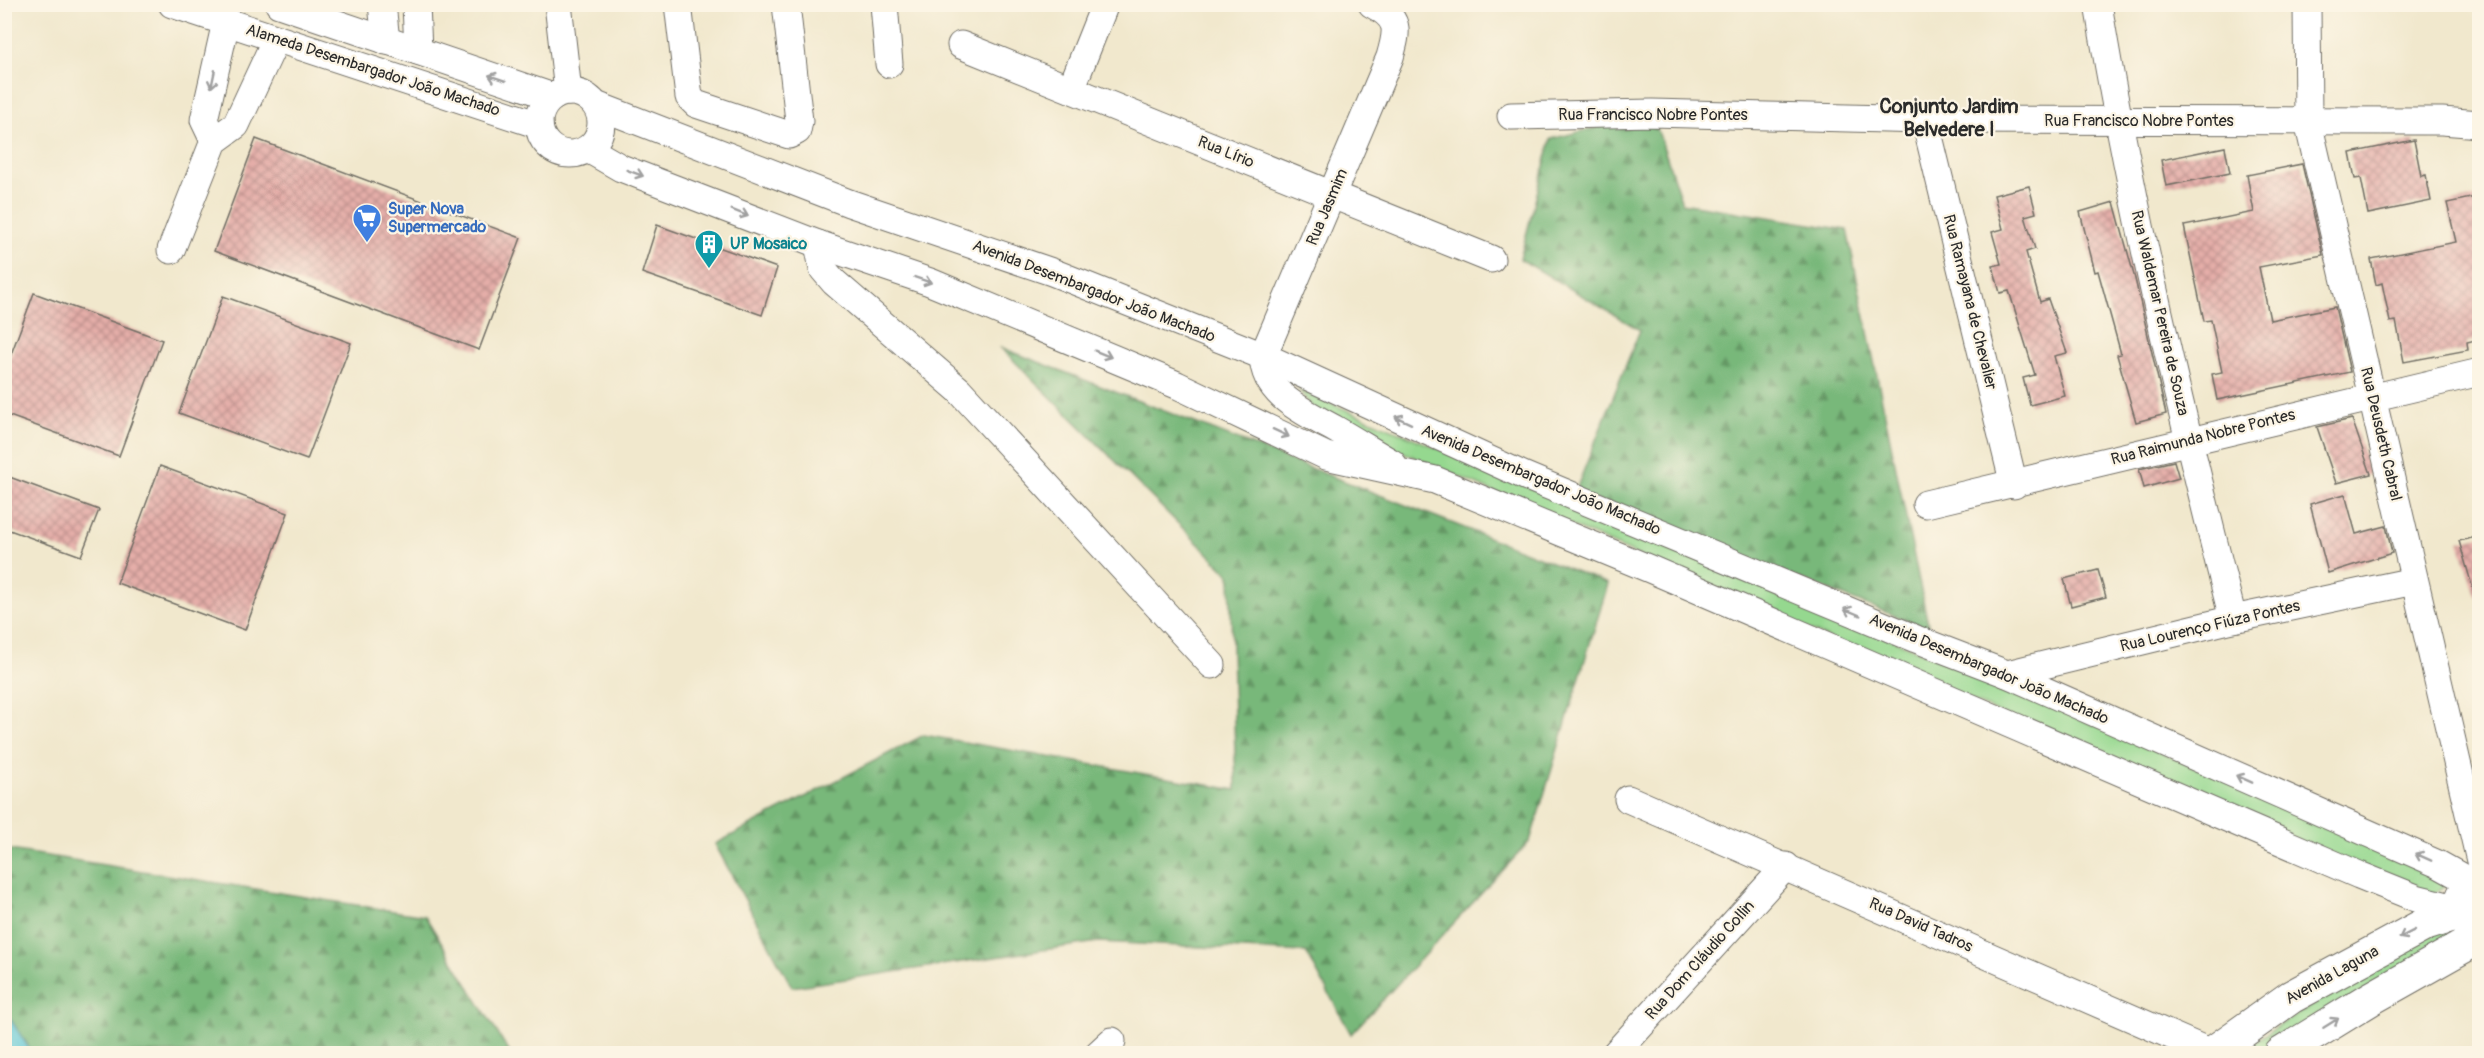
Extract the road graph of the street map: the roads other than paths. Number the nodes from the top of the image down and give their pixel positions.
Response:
1 (172, 4) edge
2 (279, 4) edge
3 (382, 4) edge
4 (416, 4) edge
5 (558, 4) edge
6 (678, 4) edge
7 (786, 4) edge
8 (884, 4) edge
9 (1105, 4) edge
10 (1372, 4) edge
11 (2098, 4) edge
12 (2307, 4) edge
13 (226, 22) junction
14 (276, 39) junction
15 (386, 40) junction
16 (962, 45) dead end
17 (418, 51) junction
18 (889, 64) dead end
19 (1071, 89) junction
20 (560, 94) junction
21 (596, 105) junction
22 (1511, 116) dead end
23 (1925, 120) junction
24 (2117, 122) junction
25 (2308, 122) junction
26 (2480, 124) edge
27 (539, 125) junction
28 (214, 141) junction
29 (588, 148) junction
30 (1332, 194) junction
31 (818, 244) junction
32 (171, 250) dead end
33 (1491, 259) dead end
34 (1263, 356) junction
35 (2480, 372) edge
36 (2373, 396) junction
37 (2188, 439) junction
38 (1405, 472) junction
39 (2014, 485) junction
40 (1926, 504) dead end
41 (2414, 581) junction
42 (2233, 619) junction
43 (1212, 665) dead end
44 (2007, 674) junction
45 (1628, 799) dead end
46 (1786, 866) junction
47 (2473, 902) edge
48 (1615, 1053) edge
49 (2212, 1053) edge
50 (2281, 1053) edge

1 - 13 street, Alameda Desembargador João Machado
2 - 15 street, Alameda Desembargador João Machado
3 - 15 street
4 - 17 street
5 - 20 street
6 - 7 street
8 - 18 street
9 - 19 street
10 - 30 street, Rua Jasmim
11 - 24 street, Rua Waldemar Pereira de Souza
12 - 25 street, Rua Deusdeth Cabral
13 - 14 street, Alameda Desembargador João Machado
13 -> 28 street
14 - 27 street, Alameda Desembargador João Machado
14 - 28 street
15 - 17 street, Alameda Desembargador João Machado
16 - 19 street, Rua Lírio
20 -> 17 street, Alameda Desembargador João Machado
19 - 30 street, Rua Lírio
20 - 21 street
20 - 27 street
21 - 29 street
21 - 34 street, Avenida Desembargador João Machado
22 - 23 street, Rua Francisco Nobre Pontes
23 - 24 street, Rua Francisco Nobre Pontes
23 - 39 street, Rua Ramayana de Chevalier
24 - 25 street, Rua Francisco Nobre Pontes
24 - 37 street, Rua Waldemar Pereira de Souza
25 - 26 street, Rua Francisco Nobre Pontes
25 - 36 street, Rua Deusdeth Cabral
27 - 29 street
28 - 32 street
29 -> 31 street
30 - 33 street, Rua Lírio
30 - 34 street, Rua Jasmim
31 -> 38 street
31 - 43 street
34 - 38 street
44 -> 34 street, Avenida Desembargador João Machado
35 - 36 street, Rua Raimunda Nobre Pontes
36 - 37 street, Rua Raimunda Nobre Pontes
36 - 41 street, Rua Deusdeth Cabral
37 - 39 street, Rua Raimunda Nobre Pontes
37 - 42 street, Rua Waldemar Pereira de Souza
38 - 47 street
39 - 40 street, Rua Raimunda Nobre Pontes
41 - 42 street, Rua Lourenço Fiúza Pontes
41 - 47 street, Rua Deusdeth Cabral
42 - 44 street, Rua Lourenço Fiúza Pontes
47 -> 44 street, Avenida Desembargador João Machado
45 - 46 street, Rua David Tadros
46 - 48 street, Rua Dom Cláudio Collin
46 - 49 street, Rua David Tadros
47 -> 49 main road, Avenida Laguna
50 -> 47 main road

